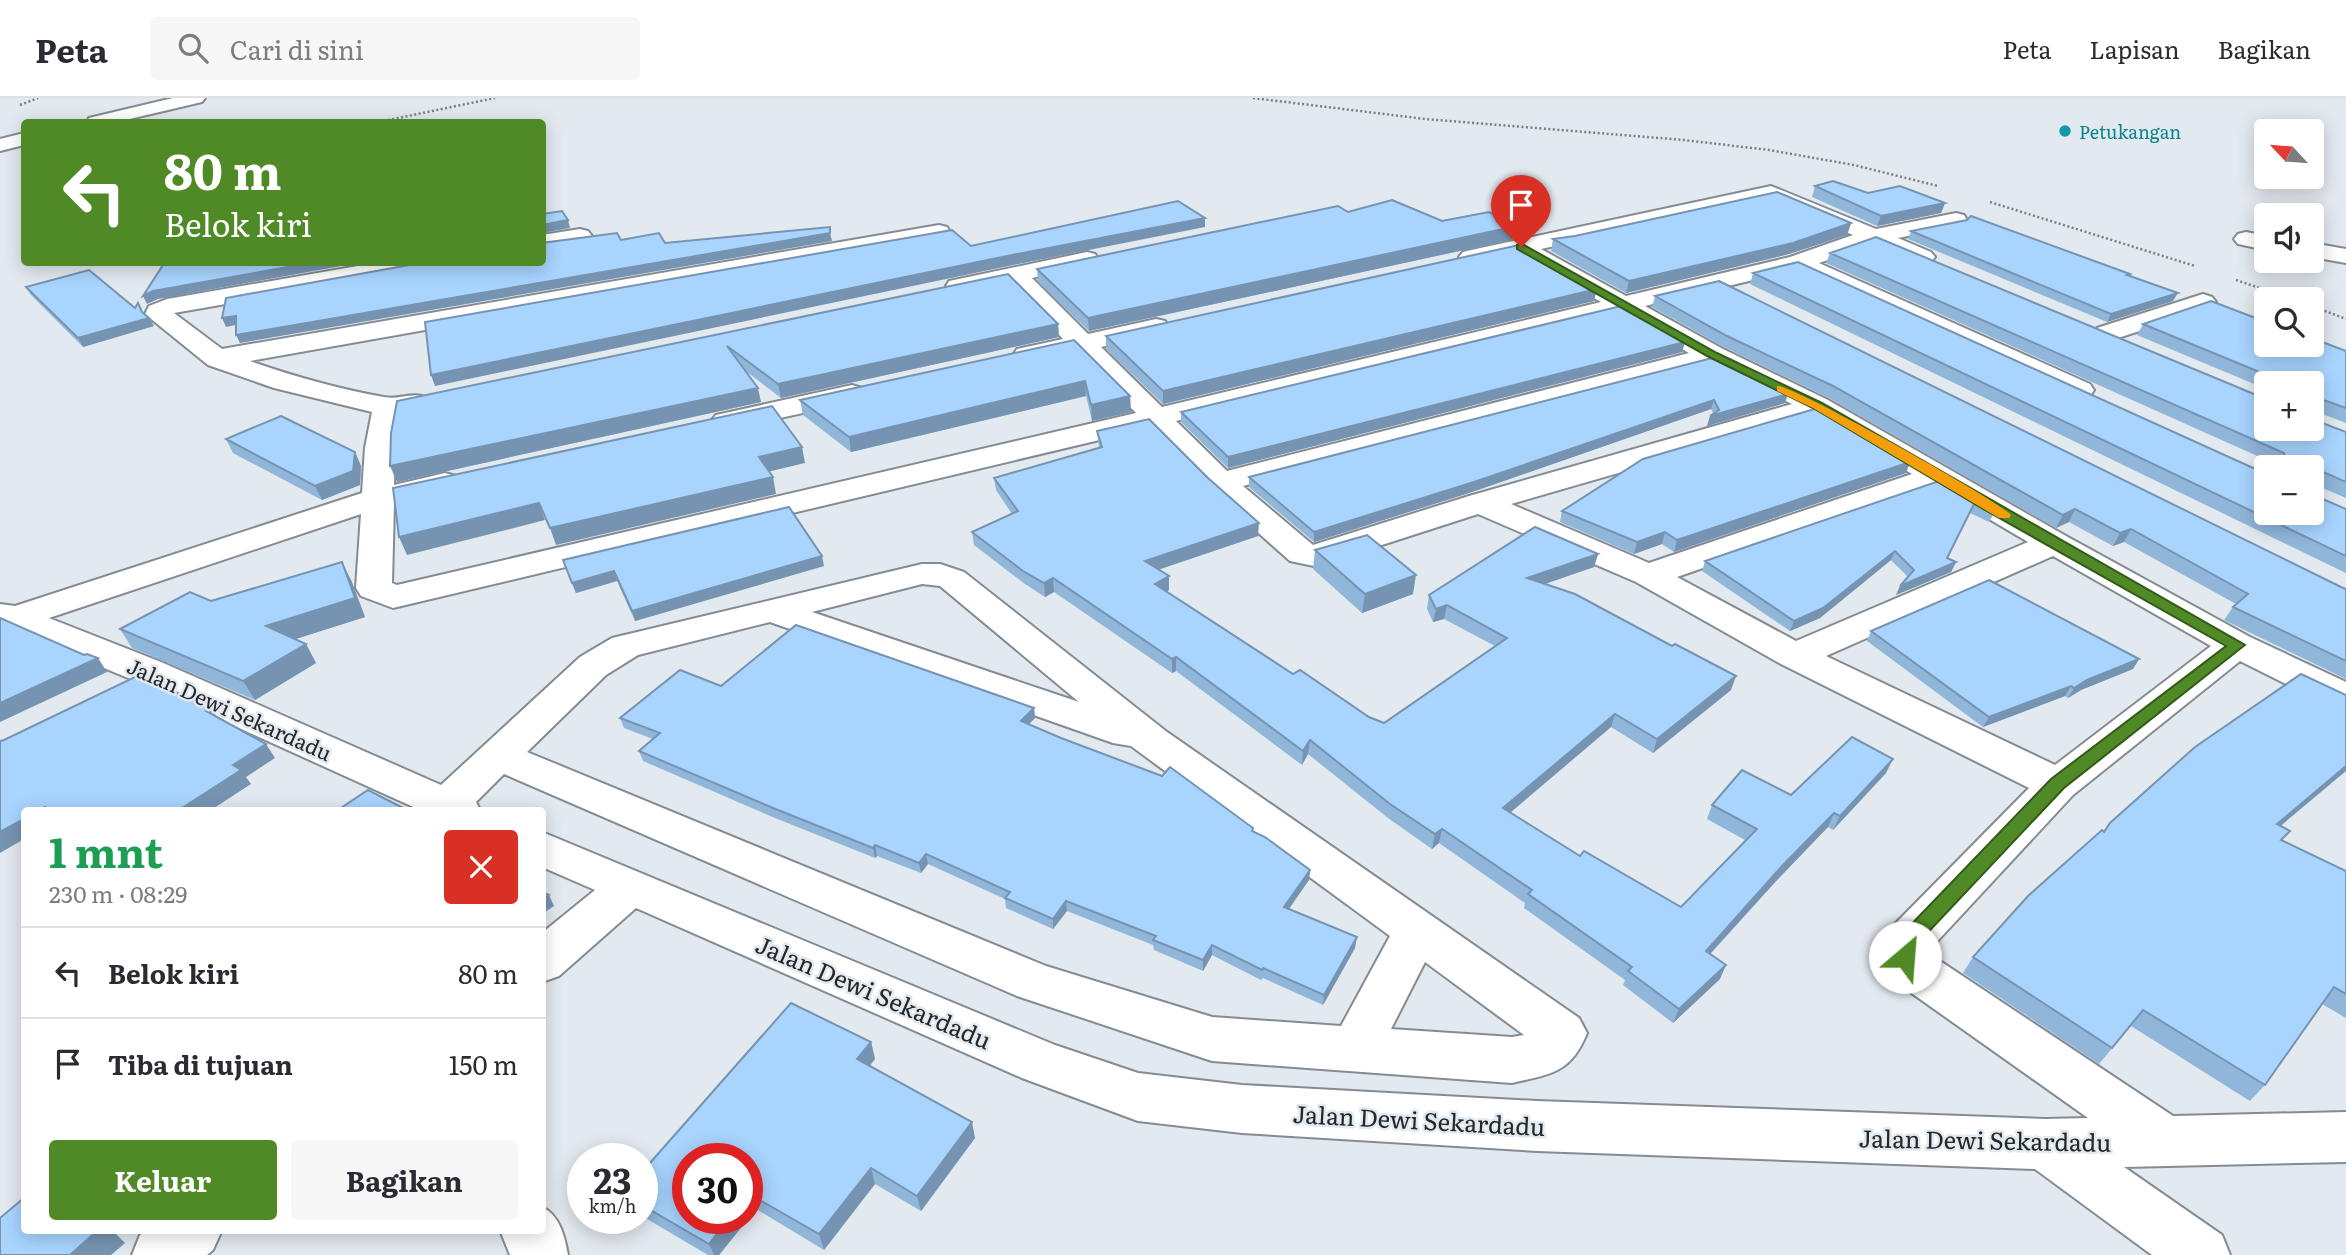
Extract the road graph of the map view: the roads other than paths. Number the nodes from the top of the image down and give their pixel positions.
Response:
1 (196, 98) edge
2 (108, 119) edge
3 (21, 140) edge
4 (0, 145) edge
5 (1956, 220) edge
6 (939, 232) edge
7 (580, 236) edge
8 (1874, 236) junction
9 (546, 241) edge
10 (1521, 247) junction
11 (2324, 252) edge
12 (1107, 255) edge
13 (2346, 256) edge
14 (1798, 261) junction
15 (1441, 264) edge
16 (402, 266) edge
17 (1947, 267) edge
18 (1014, 274) junction
19 (1718, 281) junction
20 (933, 291) edge
21 (1755, 299) edge
22 (2203, 302) edge
23 (1622, 303) junction
24 (1175, 323) edge
25 (1082, 343) junction
26 (2143, 350) edge
27 (1713, 355) junction
28 (218, 359) junction
29 (1001, 361) edge
30 (879, 388) edge
31 (442, 395) edge
32 (2102, 400) edge
33 (1818, 405) junction
34 (388, 407) junction
35 (1153, 418) junction
36 (703, 426) edge
37 (1936, 476) junction
38 (472, 477) edge
39 (1220, 482) junction
40 (378, 498) junction
41 (1480, 503) junction
42 (2054, 543) junction
43 (1648, 575) junction
44 (771, 610) junction
45 (8, 615) edge
46 (2237, 645) junction
47 (1794, 656) junction
48 (147, 671) junction
49 (98, 695) edge
50 (2346, 698) edge
51 (1153, 742) junction
52 (499, 756) junction
53 (2058, 784) junction
54 (451, 807) edge
55 (454, 807) edge
56 (546, 850) edge
57 (629, 887) junction
58 (1417, 930) junction
59 (546, 959) edge
60 (1354, 1049) junction
61 (2346, 1137) edge
62 (2165, 1140) junction
63 (2045, 1144) junction
64 (188, 1234) edge
65 (532, 1234) edge
66 (161, 1255) edge
67 (540, 1255) edge
68 (2201, 1255) edge

1 - 2 street
3 - 4 street
5 - 8 street
6 - 28 street
7 - 9 street
8 - 10 street
8 - 14 street
8 - 17 street
10 - 15 street
10 - 23 street
11 - 13 street
12 - 18 street
14 - 19 street
14 - 32 street
16 - 28 street
18 - 20 street
18 - 25 street
19 - 21 street
19 - 23 street
22 - 26 street
23 - 27 street
23 - 35 street
24 - 25 street
25 - 29 street
25 - 35 street
27 - 33 street
27 - 39 street
28 - 34 street
30 - 36 street
31 - 34 street
33 - 37 street
33 - 41 street
34 - 40 street
35 - 39 street
35 - 40 street
37 - 42 street
37 - 43 street
38 - 40 street
39 - 41 street
40 - 45 street
41 - 43 street
42 - 46 street
42 - 47 street
43 - 47 street
44 - 51 street
44 - 51 street
44 - 52 street
45 - 48 street, Jalan Dewi Sekardadu
46 - 50 street
46 - 53 street
47 - 53 street
48 - 49 street
48 - 54 street, Jalan Dewi Sekardadu
51 - 58 street
52 - 55 street
52 - 60 street
53 - 62 street
56 - 57 street, Jalan Dewi Sekardadu
57 - 59 street
57 - 63 street, Jalan Dewi Sekardadu
58 - 60 street
58 - 60 street
61 - 62 street, Jalan Dewi Sekardadu
62 - 63 street, Jalan Dewi Sekardadu
63 - 68 street
64 - 66 street
65 - 67 street

